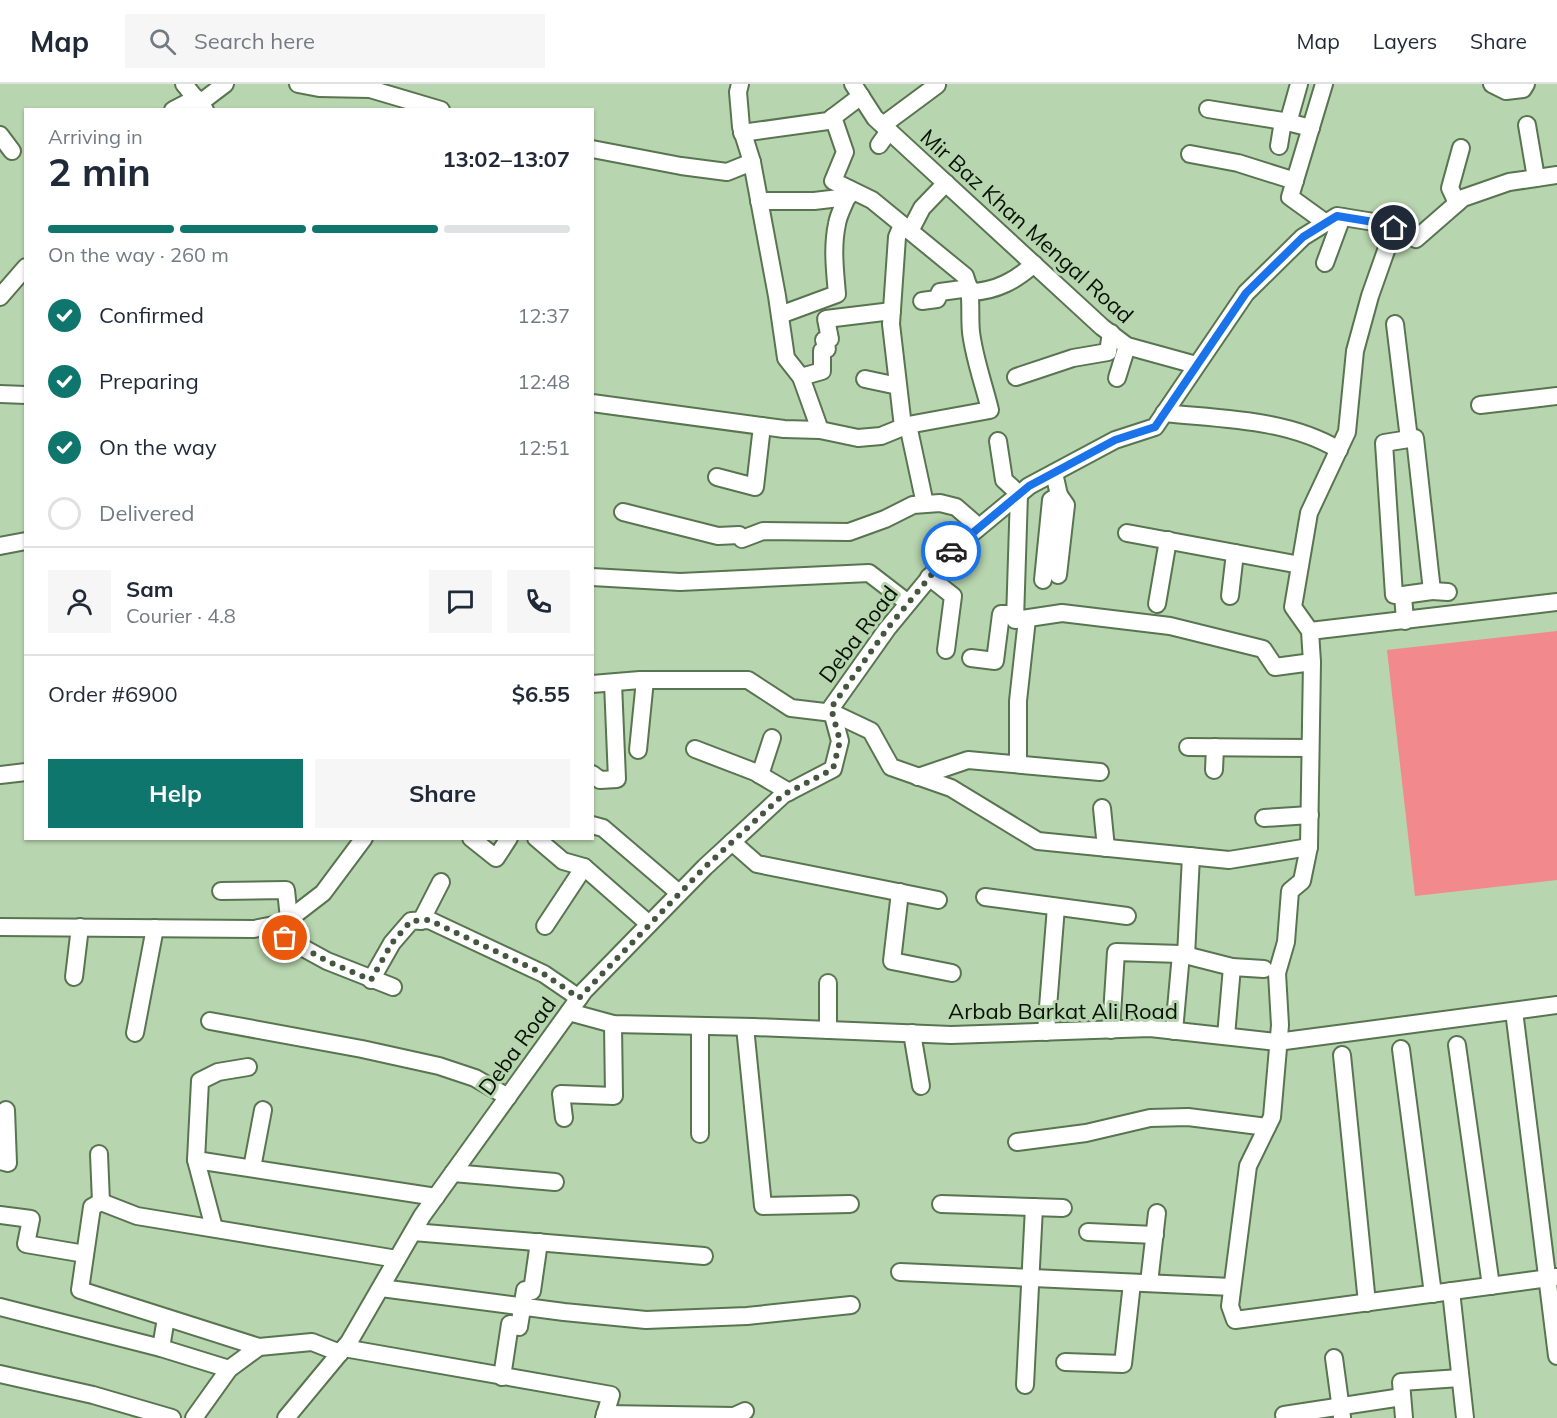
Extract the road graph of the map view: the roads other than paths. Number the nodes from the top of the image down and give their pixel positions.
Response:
1 (184, 84) edge
2 (225, 84) edge
3 (298, 84) edge
4 (740, 84) edge
5 (1299, 84) edge
6 (1324, 84) edge
7 (1492, 84) edge
8 (1526, 84) edge
9 (937, 85) edge
10 (857, 90) edge
11 (200, 104) edge
12 (182, 108) edge
13 (434, 108) edge
14 (1208, 110) dead end
15 (832, 117) junction
16 (1286, 122) junction
17 (1527, 125) dead end
18 (1311, 128) junction
19 (742, 133) junction
20 (884, 134) junction
21 (0, 135) edge
22 (1279, 146) dead end
23 (1461, 148) dead end
24 (594, 149) edge
25 (12, 151) dead end
26 (1190, 154) dead end
27 (752, 162) junction
28 (1557, 175) edge
29 (1536, 178) junction
30 (1295, 181) junction
31 (946, 183) junction
32 (848, 193) junction
33 (759, 201) junction
34 (1456, 203) junction
35 (1334, 220) junction
36 (906, 228) junction
37 (1394, 228) junction
38 (1325, 263) dead end
39 (1034, 264) junction
40 (24, 269) edge
41 (971, 290) junction
42 (0, 297) edge
43 (922, 301) dead end
44 (892, 311) junction
45 (780, 315) junction
46 (1395, 324) dead end
47 (1111, 333) junction
48 (1127, 346) junction
49 (1196, 364) junction
50 (801, 377) junction
51 (1016, 377) dead end
52 (1118, 378) dead end
53 (865, 379) dead end
54 (898, 386) junction
55 (0, 394) edge
56 (24, 395) edge
57 (1557, 396) edge
58 (594, 403) edge
59 (1480, 405) dead end
60 (1164, 413) junction
61 (762, 426) junction
62 (905, 426) junction
63 (820, 430) junction
64 (1409, 439) junction
65 (998, 441) dead end
66 (1339, 450) junction
67 (1054, 472) junction
68 (717, 477) dead end
69 (1019, 494) junction
70 (925, 504) junction
71 (623, 512) dead end
72 (979, 527) junction
73 (1127, 533) dead end
74 (1168, 540) junction
75 (24, 541) edge
76 (0, 546) edge
77 (1235, 553) junction
78 (1300, 565) junction
79 (594, 577) edge
80 (929, 577) junction
81 (1051, 578) dead end
82 (1403, 595) junction
83 (1230, 596) dead end
84 (1557, 602) edge
85 (908, 603) junction
86 (1157, 604) dead end
87 (1021, 616) junction
88 (1405, 621) junction
89 (1310, 631) junction
90 (946, 650) dead end
91 (972, 658) dead end
92 (1312, 663) junction
93 (645, 680) junction
94 (613, 683) junction
95 (594, 684) edge
96 (833, 712) junction
97 (772, 738) dead end
98 (1188, 747) dead end
99 (1215, 747) junction
100 (1310, 748) junction
101 (695, 749) dead end
102 (638, 750) dead end
103 (1018, 765) junction
104 (1214, 770) dead end
105 (24, 772) edge
106 (1100, 772) dead end
107 (0, 774) edge
108 (760, 775) junction
109 (594, 776) edge
110 (918, 777) junction
111 (789, 792) junction
112 (1102, 808) dead end
113 (1310, 815) junction
114 (1264, 818) dead end
115 (594, 826) edge
116 (363, 840) edge
117 (474, 840) edge
118 (508, 840) edge
119 (538, 840) edge
120 (732, 842) junction
121 (1309, 847) junction
122 (1106, 848) junction
123 (1191, 856) junction
124 (584, 867) junction
125 (441, 882) dead end
126 (221, 891) dead end
127 (900, 892) junction
128 (679, 893) junction
129 (985, 897) dead end
130 (938, 900) dead end
131 (1056, 907) junction
132 (1127, 916) dead end
133 (289, 919) junction
134 (422, 921) junction
135 (649, 924) junction
136 (544, 926) dead end
137 (0, 927) edge
138 (80, 927) junction
139 (265, 927) junction
140 (154, 928) junction
141 (1183, 955) junction
142 (1232, 967) junction
143 (1264, 969) dead end
144 (952, 973) dead end
145 (74, 977) dead end
146 (371, 980) junction
147 (828, 983) dead end
148 (393, 987) dead end
149 (574, 1005) junction
150 (1557, 1005) edge
151 (1514, 1011) junction
152 (210, 1021) dead end
153 (613, 1024) junction
154 (700, 1026) junction
155 (746, 1027) junction
156 (1111, 1029) junction
157 (828, 1030) junction
158 (1174, 1031) junction
159 (1046, 1032) junction
160 (135, 1033) dead end
161 (912, 1033) junction
162 (1226, 1036) junction
163 (1277, 1042) junction
164 (1457, 1045) dead end
165 (1401, 1049) dead end
166 (1342, 1055) dead end
167 (248, 1067) dead end
168 (921, 1086) dead end
169 (508, 1097) junction
170 (6, 1110) dead end
171 (263, 1110) dead end
172 (564, 1118) dead end
173 (1267, 1127) junction
174 (700, 1134) dead end
175 (1017, 1142) dead end
176 (99, 1154) dead end
177 (196, 1160) junction
178 (0, 1161) edge
179 (252, 1168) junction
180 (453, 1173) junction
181 (555, 1182) dead end
182 (436, 1197) junction
183 (101, 1202) junction
184 (850, 1204) dead end
185 (941, 1204) dead end
186 (1034, 1207) junction
187 (1063, 1208) dead end
188 (1157, 1213) dead end
189 (0, 1215) edge
190 (214, 1228) junction
191 (413, 1232) junction
192 (1088, 1232) dead end
193 (1155, 1235) junction
194 (539, 1242) junction
195 (85, 1254) junction
196 (704, 1256) dead end
197 (397, 1259) junction
198 (900, 1272) dead end
199 (1029, 1278) junction
200 (1552, 1278) edge
201 (1132, 1283) junction
202 (1149, 1283) junction
203 (1491, 1286) junction
204 (1232, 1287) junction
205 (381, 1288) junction
206 (1450, 1292) junction
207 (1433, 1294) junction
208 (1367, 1303) junction
209 (851, 1305) dead end
210 (523, 1306) junction
211 (0, 1307) edge
212 (166, 1318) junction
213 (259, 1347) junction
214 (161, 1348) junction
215 (342, 1350) junction
216 (1557, 1356) edge
217 (1334, 1358) dead end
218 (1065, 1362) dead end
219 (229, 1369) junction
220 (0, 1374) edge
221 (502, 1377) junction
222 (1460, 1378) junction
223 (1025, 1385) dead end
224 (1402, 1397) junction
225 (745, 1411) dead end
226 (1284, 1412) edge
227 (1341, 1412) edge
228 (605, 1416) edge
229 (172, 1418) edge
230 (194, 1418) edge
231 (286, 1418) edge
232 (1404, 1418) edge
233 (1465, 1418) edge

1 - 11 street
2 - 11 street
3 - 13 street
4 - 19 street
5 - 16 street
6 - 18 street
7 - 8 street
9 - 20 street
10 - 15 street
10 - 20 street, Mir Baz Khan Mengal Road
11 - 12 street
14 - 16 street
15 - 19 street
15 - 32 street
16 - 18 street
16 - 22 street
17 - 29 street
18 - 30 street
19 - 27 street
20 - 31 street, Mir Baz Khan Mengal Road
21 - 25 street
23 - 34 street
24 - 27 street
26 - 30 street
27 - 33 street
28 - 29 street
29 - 34 street
30 - 35 street
31 - 36 street
31 - 39 street, Mir Baz Khan Mengal Road
32 - 33 street
32 - 36 street
32 - 45 street
33 - 45 street
34 - 37 street
35 - 37 street
35 - 38 street
35 - 49 street, Deba Road
36 - 41 street
36 - 44 street
37 - 66 street
39 - 41 street
39 - 47 street, Mir Baz Khan Mengal Road
40 - 42 street
41 - 43 street
41 - 62 street
44 - 50 street
44 - 54 street
45 - 50 street
46 - 64 street
47 - 48 street, Mir Baz Khan Mengal Road
47 - 51 street
48 - 49 street, Mir Baz Khan Mengal Road
48 - 52 street
49 - 60 street, Deba Road
50 - 63 street
53 - 54 street
54 - 62 street
55 - 56 street
57 - 59 street
58 - 61 street
60 - 66 street
60 - 67 street, Deba Road
61 - 63 street
61 - 68 street
62 - 63 street
62 - 70 street
64 - 82 street
64 - 82 street
65 - 69 street
66 - 78 street
67 - 69 street, Deba Road
67 - 81 street
69 - 72 street, Deba Road
69 - 87 street
70 - 71 street
70 - 72 street
72 - 80 street, Deba Road
73 - 74 street
74 - 77 street
74 - 86 street
75 - 76 street
77 - 78 street
77 - 83 street
78 - 89 street
79 - 85 street
80 - 85 street, Deba Road
80 - 90 street
82 - 88 street
84 - 88 street
85 - 96 street, Deba Road
87 - 91 street
87 - 92 street
87 - 103 street
88 - 89 street
89 - 92 street
92 - 100 street
93 - 94 street
93 - 96 street
93 - 102 street
94 - 95 street
94 - 109 street
96 - 110 street
96 - 111 street, Deba Road
97 - 108 street
98 - 99 street
99 - 100 street
99 - 104 street
100 - 113 street
101 - 108 street
103 - 106 street
103 - 110 street
105 - 107 street
108 - 111 street
110 - 122 street
111 - 120 street, Deba Road
112 - 122 street
113 - 114 street
113 - 121 street
115 - 128 street
116 - 133 street
117 - 118 street
119 - 124 street
120 - 127 street
120 - 128 street, Deba Road
121 - 123 street
121 - 163 street
122 - 123 street
123 - 141 street
124 - 135 street
124 - 136 street
125 - 134 street
126 - 133 street
127 - 130 street
127 - 144 street
128 - 135 street, Deba Road
129 - 131 street
131 - 132 street
131 - 159 street
133 - 139 street
134 - 146 street
134 - 149 street, Arbab Barkat Ali Road
135 - 149 street, Deba Road
137 - 138 street
138 - 140 street
138 - 145 street
139 - 140 street
139 - 146 street
140 - 160 street
141 - 142 street
141 - 156 street
141 - 158 street
142 - 143 street
142 - 162 street
146 - 148 street
147 - 157 street
149 - 153 street, Arbab Barkat Ali Road
149 - 169 street, Deba Road
150 - 151 street, Arbab Barkat Ali Road
151 - 163 street, Arbab Barkat Ali Road
151 - 200 street
152 - 169 street
153 - 154 street, Arbab Barkat Ali Road
153 - 172 street
154 - 155 street, Arbab Barkat Ali Road
154 - 174 street
155 - 157 street, Arbab Barkat Ali Road
155 - 184 street
156 - 158 street, Arbab Barkat Ali Road
156 - 159 street, Arbab Barkat Ali Road
157 - 161 street, Arbab Barkat Ali Road
158 - 162 street, Arbab Barkat Ali Road
159 - 161 street, Arbab Barkat Ali Road
161 - 168 street
162 - 163 street, Arbab Barkat Ali Road
163 - 173 street
164 - 203 street
165 - 207 street
166 - 208 street
167 - 177 street
169 - 180 street, Deba Road
170 - 178 street
171 - 179 street
173 - 175 street
173 - 204 street
176 - 183 street
177 - 179 street
177 - 190 street
179 - 182 street
180 - 181 street
180 - 182 street, Deba Road
182 - 191 street, Deba Road
183 - 190 street
183 - 195 street
185 - 186 street
186 - 187 street
186 - 199 street
188 - 193 street
189 - 195 street
190 - 197 street
191 - 194 street
191 - 197 street, Deba Road
192 - 193 street
193 - 202 street
194 - 196 street
194 - 210 street
195 - 212 street
197 - 205 street, Deba Road
198 - 199 street
199 - 201 street
199 - 223 street
200 - 203 street
200 - 216 street
201 - 202 street
201 - 218 street
202 - 204 street
203 - 206 street
204 - 208 street
205 - 210 street
205 - 215 street, Deba Road
206 - 207 street
206 - 222 street
207 - 208 street
209 - 210 street
210 - 221 street
211 - 214 street
212 - 213 street
212 - 214 street
213 - 215 street
213 - 219 street
214 - 219 street
215 - 221 street
215 - 231 street, Deba Road
217 - 227 street
219 - 230 street
220 - 229 street
221 - 228 street
222 - 224 street
222 - 233 street
224 - 227 street
224 - 232 street
225 - 228 street
226 - 227 street

